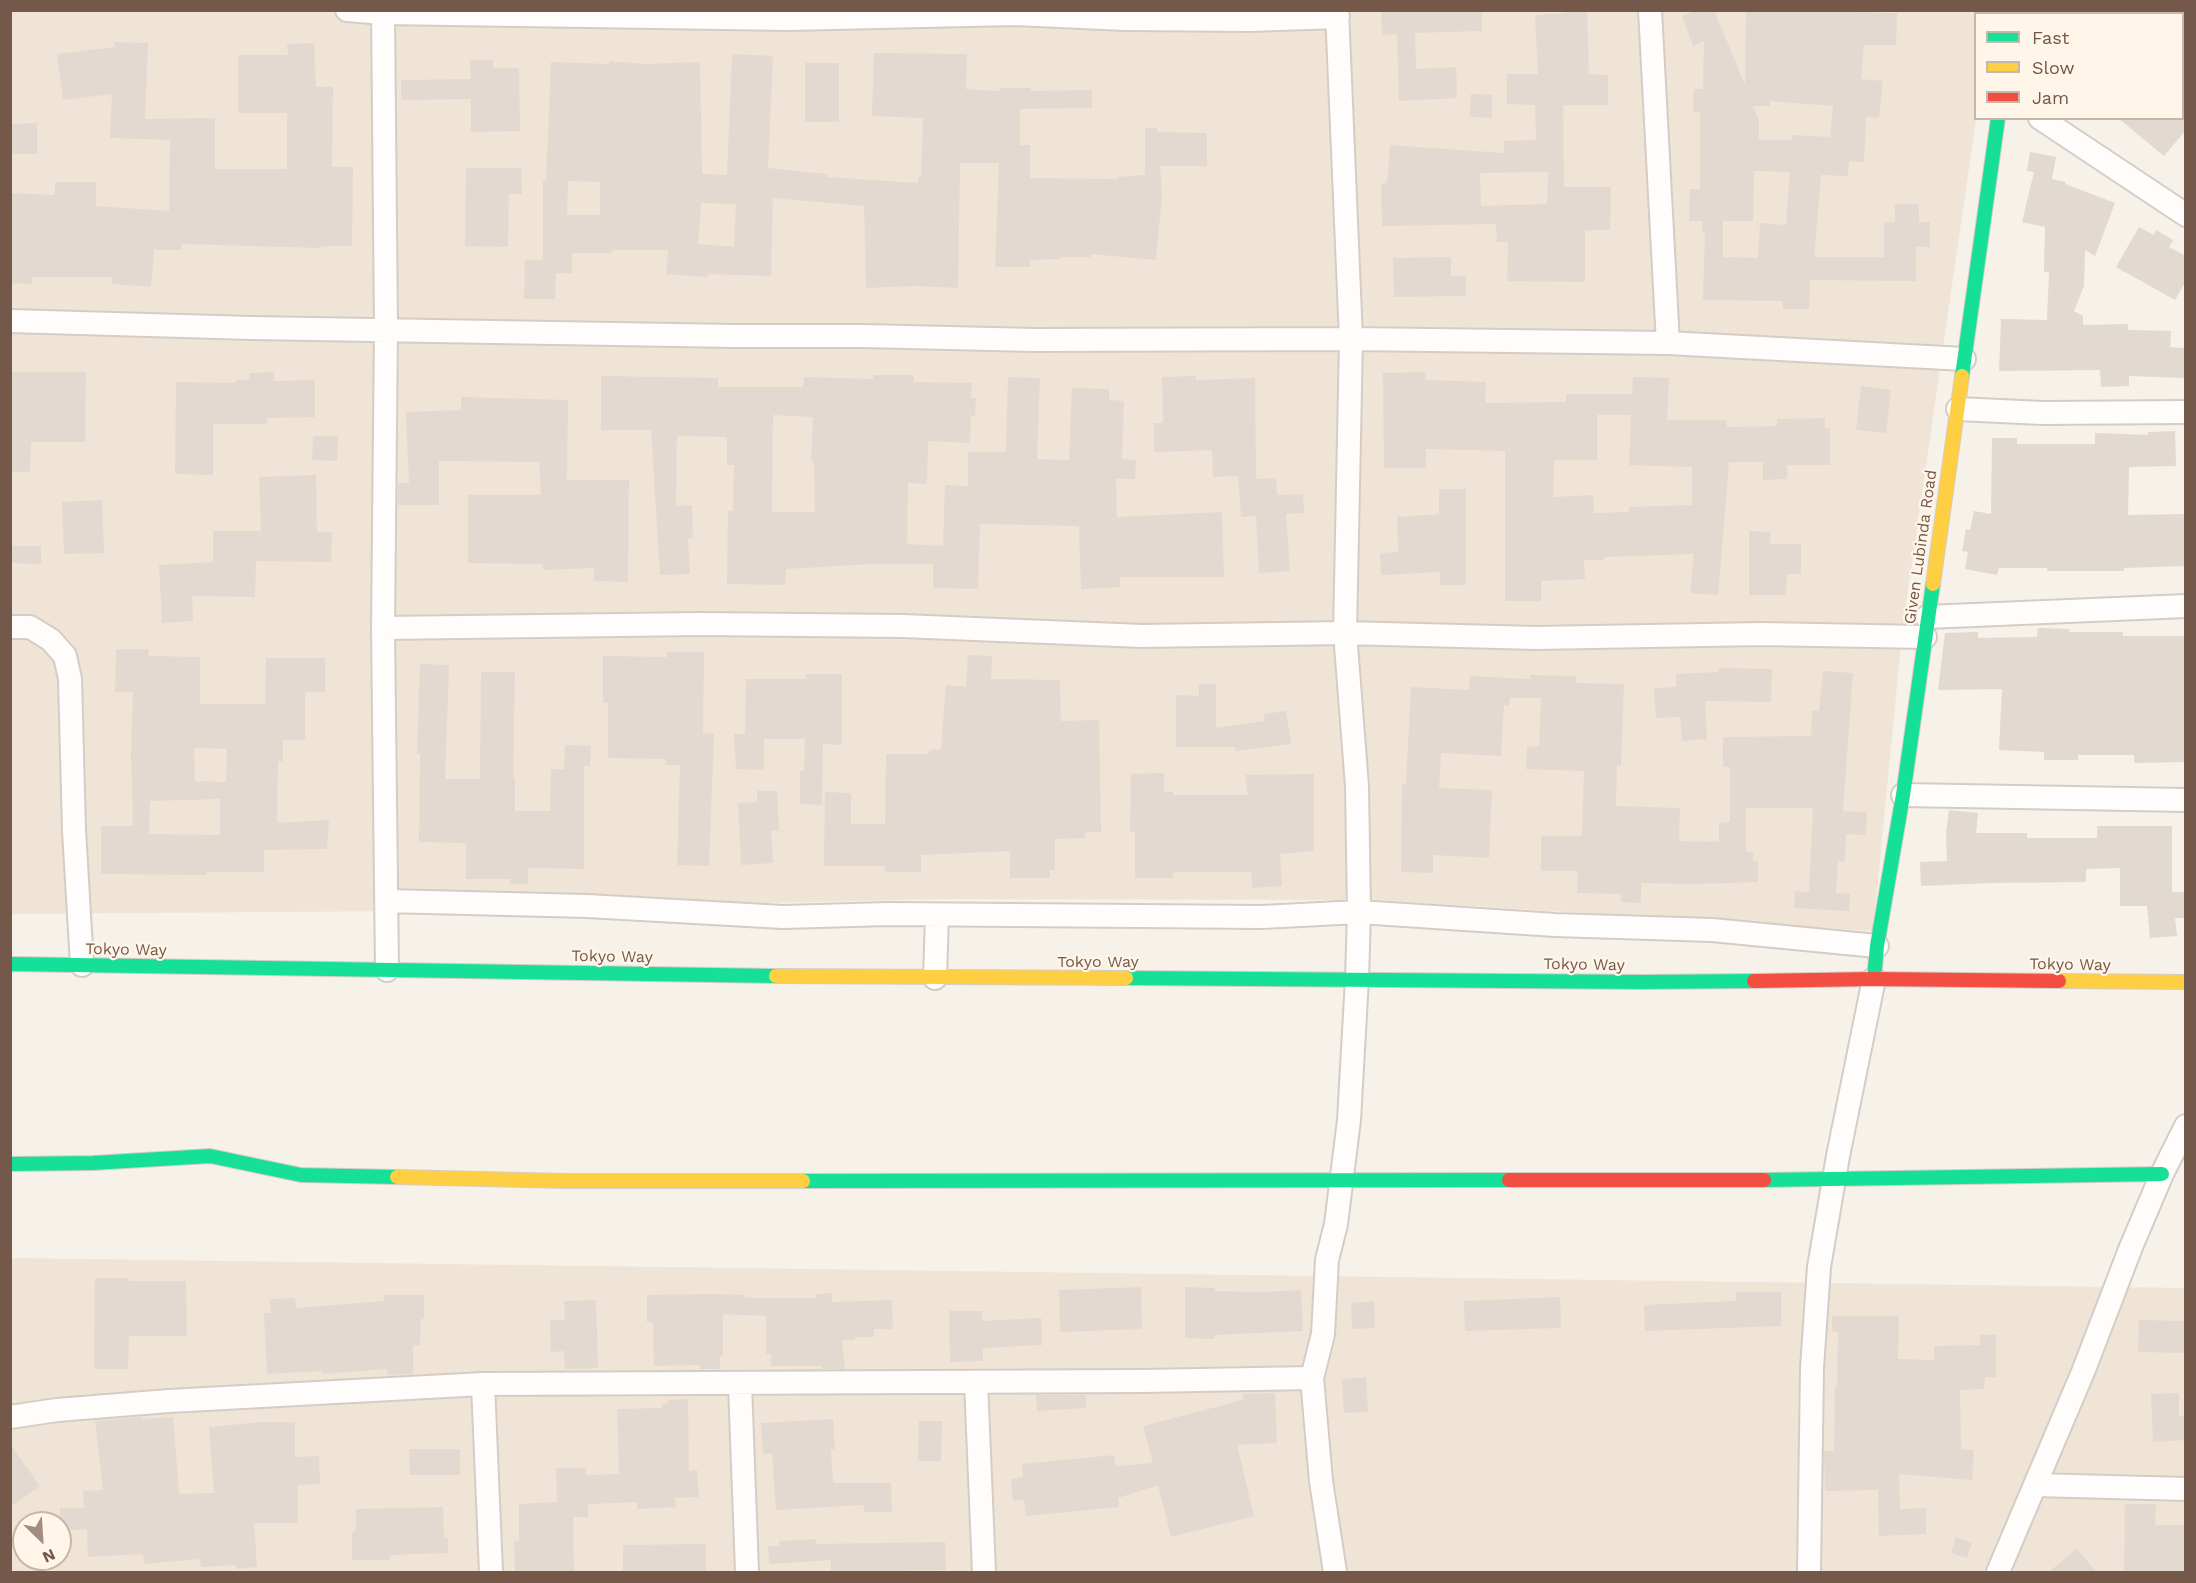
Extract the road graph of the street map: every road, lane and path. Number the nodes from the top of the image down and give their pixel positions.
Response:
1 (347, 10) edge
2 (1650, 10) edge
3 (382, 12) edge
4 (1338, 14) edge
5 (1998, 120) edge
6 (2043, 120) edge
7 (2186, 215) edge
8 (10, 321) edge
9 (386, 329) junction
10 (1351, 339) junction
11 (1668, 343) junction
12 (1964, 360) junction
13 (1958, 409) junction
14 (2186, 412) edge
15 (2186, 606) edge
16 (10, 627) edge
17 (1926, 627) junction
18 (383, 628) junction
19 (1345, 633) junction
20 (1903, 795) junction
21 (2186, 800) edge
22 (387, 901) junction
23 (1359, 912) junction
24 (937, 915) junction
25 (1877, 946) junction
26 (10, 964) edge
27 (82, 965) junction
28 (387, 970) junction
29 (936, 978) junction
30 (1358, 978) junction
31 (1874, 979) junction
32 (2186, 982) edge
33 (2186, 1126) edge
34 (10, 1164) edge
35 (2163, 1174) junction
36 (1342, 1180) junction
37 (1834, 1180) junction
38 (1312, 1378) junction
39 (976, 1382) junction
40 (740, 1383) junction
41 (483, 1384) junction
42 (10, 1417) edge
43 (2035, 1485) junction
44 (2186, 1488) edge
45 (481, 1572) edge
46 (491, 1572) edge
47 (747, 1572) edge
48 (984, 1572) edge
49 (1335, 1572) edge
50 (1809, 1572) edge
51 (1998, 1572) edge

1 - 3 street
2 - 11 street
3 - 4 street
3 - 9 street
4 - 10 street
5 - 12 street, Given Lubinda Road
6 - 7 street
8 - 9 street
9 - 10 street
9 - 18 street
10 - 11 street
10 - 19 street
11 - 12 street
12 - 13 street, Given Lubinda Road
13 - 14 street
13 - 17 street, Given Lubinda Road
15 - 17 street
16 - 27 street
17 - 19 street
17 - 20 street, Given Lubinda Road
18 - 19 street
18 - 22 street
19 - 23 street
20 - 21 street
20 - 25 street, Given Lubinda Road
22 - 24 street
22 - 28 street
23 - 24 street
23 - 25 street
23 - 30 street
24 - 29 street
25 - 31 street, Given Lubinda Road
26 - 27 street, Tokyo Way
27 - 28 street, Tokyo Way
28 - 29 street, Tokyo Way
29 - 30 street, Tokyo Way
30 - 31 street, Tokyo Way
30 - 36 street
31 - 32 street, Tokyo Way
31 - 37 street
33 - 35 street
34 - 36 street
35 - 37 street
35 - 43 street
36 - 37 street
36 - 38 street
37 - 50 street
38 - 39 street
38 - 49 street
39 - 40 street
39 - 48 street
40 - 41 street
40 - 47 street
41 - 42 street
41 - 46 street
43 - 44 street
43 - 51 street
45 - 46 street

